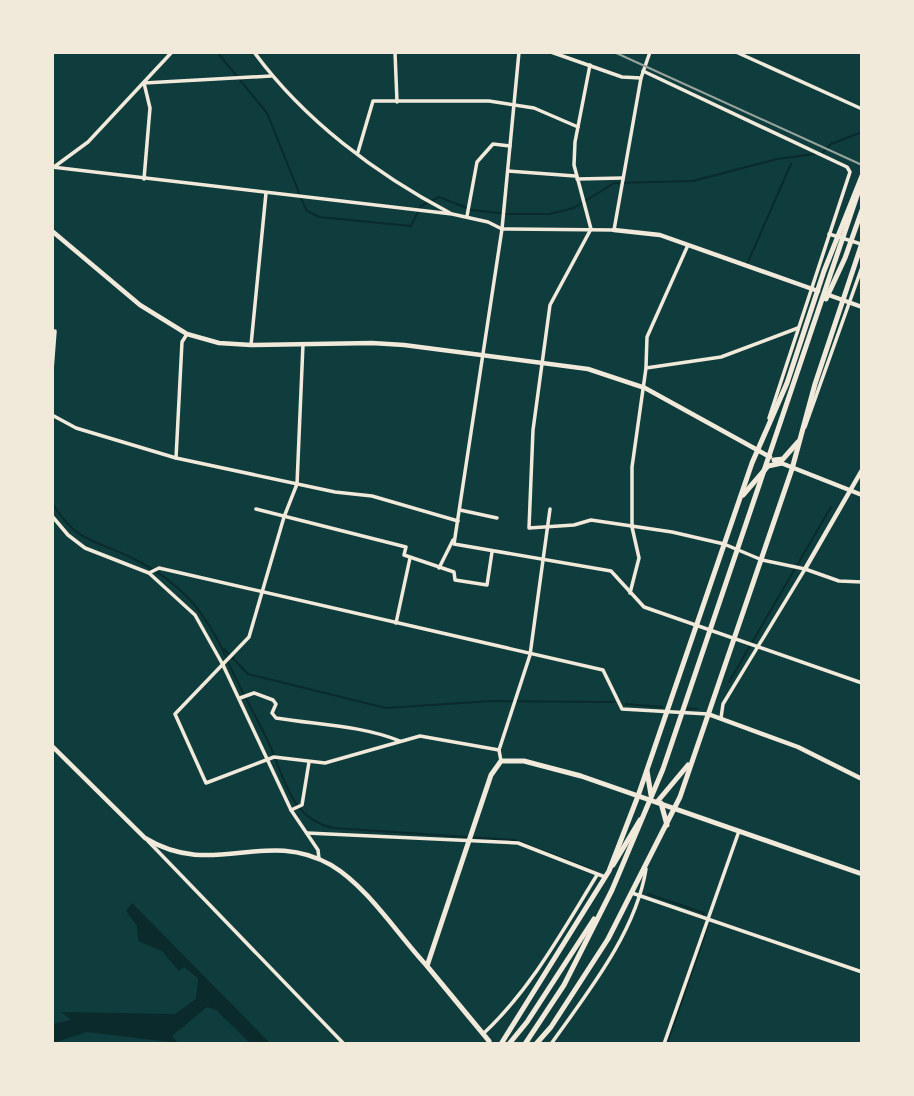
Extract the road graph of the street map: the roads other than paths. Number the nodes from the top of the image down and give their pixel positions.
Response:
1 (172, 52) edge
2 (254, 52) edge
3 (395, 52) edge
4 (519, 52) edge
5 (551, 52) edge
6 (649, 52) edge
7 (736, 52) edge
8 (590, 65) junction
9 (643, 71) junction
10 (271, 76) junction
11 (641, 78) junction
12 (144, 83) junction
13 (397, 102) junction
14 (514, 104) junction
15 (862, 109) edge
16 (578, 127) junction
17 (510, 146) junction
18 (358, 152) junction
19 (53, 167) edge
20 (507, 171) junction
21 (862, 176) edge
22 (575, 178) junction
23 (623, 178) junction
24 (144, 179) junction
25 (847, 183) junction
26 (862, 186) edge
27 (266, 192) junction
28 (862, 210) edge
29 (452, 214) junction
30 (467, 217) junction
31 (502, 229) junction
32 (591, 229) junction
33 (614, 230) junction
34 (52, 231) edge
35 (829, 234) junction
36 (862, 244) edge
37 (688, 245) junction
38 (862, 267) edge
39 (811, 289) junction
40 (849, 302) junction
41 (862, 307) edge
42 (816, 321) junction
43 (798, 328) junction
44 (55, 331) dead end
45 (187, 334) junction
46 (303, 344) junction
47 (251, 345) junction
48 (482, 354) junction
49 (541, 361) junction
50 (646, 368) junction
51 (52, 370) edge
52 (645, 388) junction
53 (52, 415) edge
54 (767, 426) junction
55 (801, 436) junction
56 (758, 451) junction
57 (176, 458) junction
58 (774, 460) junction
59 (782, 463) junction
60 (792, 469) junction
61 (862, 470) edge
62 (297, 484) junction
63 (849, 490) junction
64 (862, 495) edge
65 (739, 500) junction
66 (256, 509) dead end
67 (550, 509) dead end
68 (460, 510) junction
69 (52, 516) edge
70 (284, 517) junction
71 (497, 519) dead end
72 (458, 521) junction
73 (632, 527) junction
74 (549, 529) junction
75 (453, 540) junction
76 (724, 544) junction
77 (492, 552) junction
78 (411, 558) junction
79 (544, 560) junction
80 (761, 560) junction
81 (439, 568) junction
82 (805, 569) junction
83 (149, 573) junction
84 (862, 582) edge
85 (262, 592) junction
86 (630, 595) junction
87 (396, 623) junction
88 (698, 626) junction
89 (734, 639) junction
90 (758, 646) junction
91 (530, 655) junction
92 (223, 665) junction
93 (862, 682) edge
94 (239, 698) junction
95 (667, 711) junction
96 (708, 714) junction
97 (721, 718) junction
98 (402, 741) junction
99 (52, 747) edge
100 (499, 750) junction
101 (268, 760) junction
102 (691, 760) junction
103 (501, 761) junction
104 (309, 762) junction
105 (647, 767) junction
106 (862, 779) edge
107 (638, 796) junction
108 (656, 801) junction
109 (676, 807) junction
110 (291, 810) junction
111 (667, 825) junction
112 (739, 831) junction
113 (307, 833) junction
114 (145, 838) junction
115 (469, 840) junction
116 (318, 859) junction
117 (647, 863) junction
118 (609, 871) junction
119 (597, 874) junction
120 (862, 874) edge
121 (605, 877) junction
122 (612, 890) junction
123 (632, 892) junction
124 (642, 896) junction
125 (707, 919) junction
126 (426, 966) junction
127 (862, 972) edge
128 (482, 1034) junction
129 (489, 1041) dead end
130 (344, 1044) edge
131 (501, 1044) edge
132 (509, 1044) edge
133 (525, 1044) edge
134 (536, 1044) edge
135 (551, 1044) edge
136 (664, 1044) edge

1 - 12 street
2 - 10 street
3 - 13 street
4 - 14 street
5 - 8 street
6 - 9 street
7 - 15 street
8 - 11 street
8 - 16 street
9 - 11 street
9 - 25 street
10 - 12 street
10 - 18 street
11 - 23 street
12 - 19 street
12 - 24 street
13 - 14 street
13 - 18 street
14 - 16 street
14 - 17 street
16 - 22 street
17 - 20 street
17 - 30 street
18 - 29 street
19 - 24 street
20 - 22 street
20 - 31 street
21 - 54 main road
22 - 23 street
22 - 32 street
23 - 33 street
24 - 27 street
25 - 26 street
25 - 35 street
26 - 42 main road
27 - 29 street
27 - 47 street
28 - 42 main road
29 - 30 street
30 - 31 street
31 - 32 street
31 - 48 street
32 - 33 street
32 - 49 street
33 - 37 street
34 - 45 street
35 - 36 street
35 - 39 street
36 - 55 main road
37 - 39 street
37 - 50 street
38 - 40 street
39 - 40 street
39 - 43 street
40 - 41 street
40 - 55 street
42 - 122 main road
43 - 50 street
43 - 54 street
44 - 51 street
45 - 47 street
45 - 57 street
46 - 47 street
46 - 48 street
46 - 62 street
48 - 49 street
48 - 68 street
49 - 52 street
49 - 74 street
50 - 52 street
52 - 56 street
52 - 73 street
53 - 57 street
54 - 56 main road
55 - 58 main road
55 - 60 main road
56 - 58 street
56 - 65 main road
57 - 62 street
58 - 59 street
59 - 60 street
59 - 65 main road
60 - 63 street
60 - 80 main road
61 - 63 street
62 - 70 street
62 - 72 street
63 - 64 street
63 - 82 street
65 - 76 main road
66 - 70 street
67 - 74 street
68 - 71 street
68 - 72 street
69 - 83 street
70 - 78 street
70 - 85 street
72 - 75 street
73 - 74 street
73 - 76 street
73 - 86 street
74 - 79 street
75 - 77 street
75 - 81 street
76 - 80 street
76 - 88 main road
77 - 79 street
77 - 81 street
78 - 81 street
78 - 87 street
79 - 86 street
79 - 91 street
80 - 82 street
80 - 89 main road
82 - 84 street
82 - 90 street
83 - 85 street
83 - 92 street
85 - 87 street
85 - 92 street
86 - 88 street
87 - 91 street
88 - 89 street
88 - 95 main road
89 - 90 street
89 - 96 main road
90 - 93 street
90 - 97 street
91 - 95 street
91 - 100 street
92 - 94 street
92 - 101 street
94 - 98 street
94 - 101 street
95 - 96 street
95 - 105 main road
96 - 97 street
96 - 102 main road
97 - 106 street
98 - 100 street
98 - 104 street
99 - 114 street
100 - 103 street
101 - 104 street
101 - 110 street
102 - 108 main road
102 - 109 main road
103 - 107 main road
103 - 115 main road
104 - 110 street
105 - 107 main road
105 - 108 main road
107 - 108 main road
107 - 118 main road
108 - 109 main road
108 - 111 main road
108 - 118 main road
109 - 111 main road
109 - 112 main road
110 - 113 street
111 - 117 main road
112 - 120 main road
112 - 125 street
113 - 115 street
113 - 116 street
114 - 116 street
114 - 130 street
115 - 119 street
115 - 126 main road
116 - 126 street
117 - 123 main road
117 - 124 street
118 - 121 main road
119 - 121 street
119 - 128 street
121 - 131 main road
122 - 132 main road
122 - 133 main road
123 - 124 street
123 - 134 main road
124 - 125 street
124 - 135 street
125 - 127 street
125 - 136 street
126 - 128 main road
128 - 129 main road

